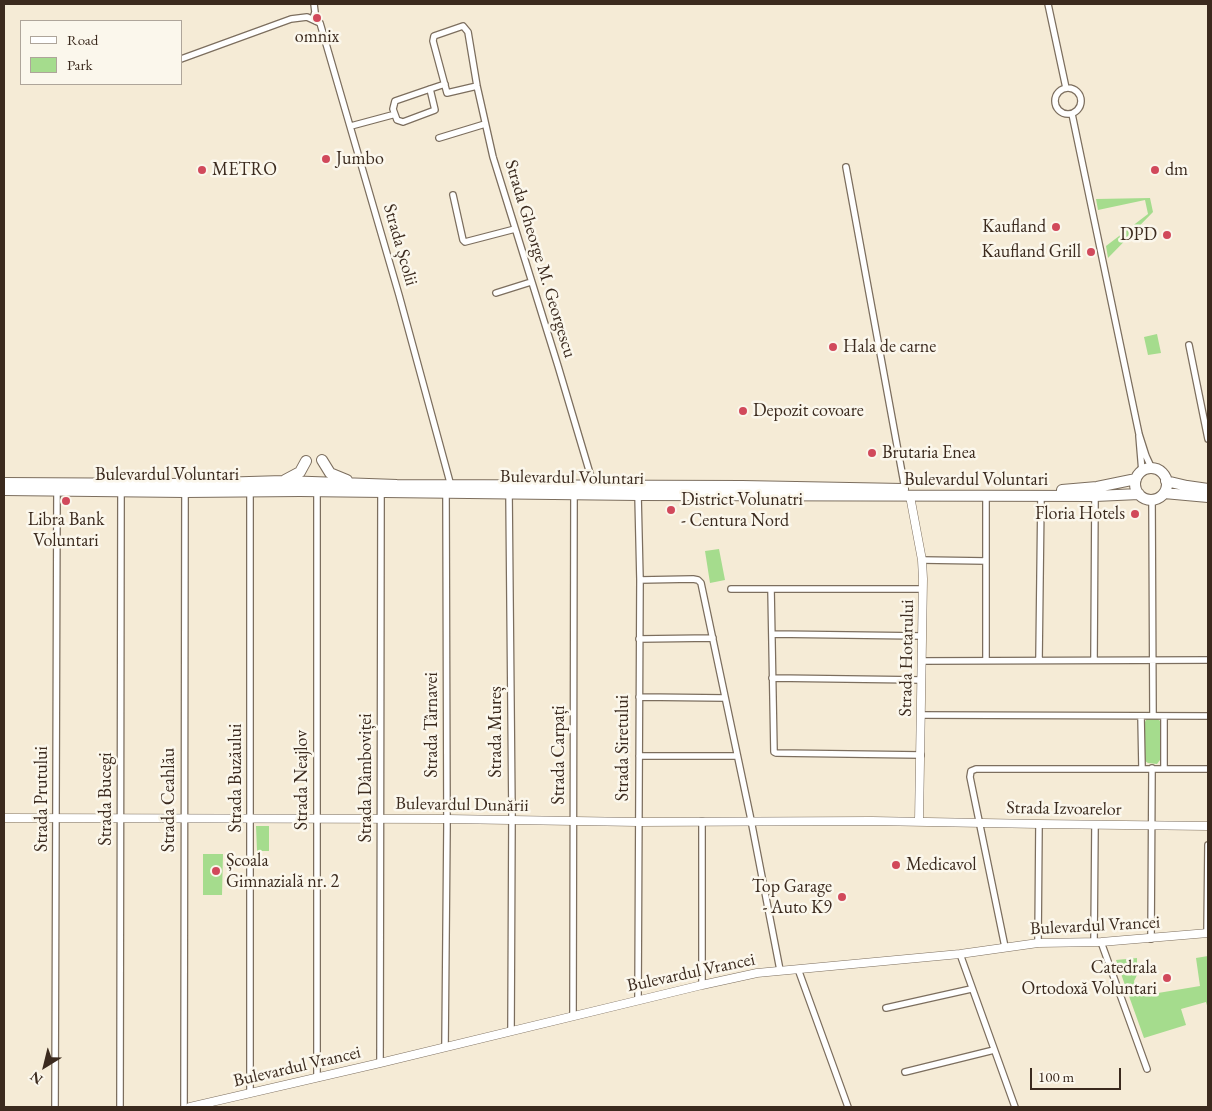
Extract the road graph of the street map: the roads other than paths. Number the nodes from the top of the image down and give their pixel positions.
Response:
1 (314, 4) edge
2 (1048, 4) edge
3 (313, 18) junction
4 (182, 59) edge
5 (445, 84) junction
6 (477, 86) junction
7 (1066, 88) junction
8 (430, 89) junction
9 (1072, 114) junction
10 (392, 115) dead end
11 (485, 124) junction
12 (350, 126) junction
13 (439, 138) dead end
14 (846, 167) dead end
15 (453, 196) dead end
16 (515, 229) junction
17 (532, 282) junction
18 (496, 293) dead end
19 (1189, 345) dead end
20 (1139, 434) junction
21 (1208, 439) edge
22 (322, 460) dead end
23 (306, 461) dead end
24 (1152, 469) junction
25 (1139, 475) junction
26 (283, 481) junction
27 (1166, 481) junction
28 (4, 483) edge
29 (355, 483) junction
30 (594, 486) junction
31 (316, 487) junction
32 (1208, 489) edge
33 (4, 490) edge
34 (57, 490) junction
35 (448, 490) junction
36 (121, 491) junction
37 (185, 492) junction
38 (250, 492) junction
39 (908, 492) junction
40 (381, 493) junction
41 (510, 493) junction
42 (1164, 493) junction
43 (574, 494) junction
44 (1139, 494) junction
45 (638, 495) junction
46 (986, 496) junction
47 (1040, 496) junction
48 (1095, 496) junction
49 (1208, 497) edge
50 (1152, 500) junction
51 (922, 560) junction
52 (986, 561) junction
53 (640, 580) junction
54 (732, 589) dead end
55 (770, 589) junction
56 (923, 589) junction
57 (772, 634) junction
58 (922, 636) junction
59 (713, 638) junction
60 (639, 639) junction
61 (1039, 659) junction
62 (1094, 659) junction
63 (986, 660) junction
64 (1153, 660) junction
65 (1208, 660) edge
66 (922, 661) junction
67 (772, 678) junction
68 (921, 680) junction
69 (639, 697) junction
70 (725, 698) junction
71 (921, 715) junction
72 (1141, 716) junction
73 (1153, 716) junction
74 (1164, 716) junction
75 (1208, 716) edge
76 (921, 755) junction
77 (639, 756) junction
78 (737, 756) junction
79 (1142, 768) junction
80 (1152, 768) junction
81 (1164, 768) junction
82 (1208, 769) edge
83 (4, 818) edge
84 (57, 818) junction
85 (121, 818) junction
86 (184, 818) junction
87 (251, 818) junction
88 (317, 819) junction
89 (382, 819) junction
90 (447, 819) junction
91 (512, 820) junction
92 (574, 820) junction
93 (702, 821) junction
94 (751, 821) junction
95 (919, 821) junction
96 (638, 822) junction
97 (979, 822) junction
98 (1039, 824) junction
99 (1095, 825) junction
100 (1151, 825) junction
101 (1208, 826) edge
102 (1208, 846) edge
103 (1207, 933) edge
104 (1152, 939) junction
105 (1097, 942) junction
106 (1038, 943) junction
107 (1005, 947) junction
108 (960, 954) junction
109 (798, 969) junction
110 (780, 970) junction
111 (702, 984) junction
112 (971, 989) junction
113 (638, 1000) junction
114 (886, 1008) dead end
115 (573, 1016) junction
116 (511, 1031) junction
117 (445, 1047) junction
118 (994, 1050) junction
119 (380, 1063) junction
120 (1148, 1069) dead end
121 (905, 1072) dead end
122 (317, 1078) junction
123 (250, 1094) junction
124 (55, 1107) edge
125 (120, 1107) edge
126 (184, 1107) edge
127 (190, 1107) edge
128 (848, 1107) edge
129 (1015, 1107) edge

1 - 3 street
2 - 7 street
3 - 4 street
3 - 12 street, Strada Școlii
5 - 6 street
5 - 6 street, Strada Gheorge M. Georgescu
5 - 8 street
6 - 11 street, Strada Gheorge M. Georgescu
7 - 9 street
7 - 9 street
8 - 8 street
9 - 20 street
10 - 12 street
11 - 13 street
11 - 16 street, Strada Gheorge M. Georgescu
12 - 35 street, Strada Școlii
14 - 39 street
15 - 16 street
16 - 17 street, Strada Gheorge M. Georgescu
17 - 18 street
17 - 30 street, Strada Gheorge M. Georgescu
19 - 21 street
20 - 24 street
20 - 25 street
22 - 29 highway
23 - 26 highway
24 - 25 highway, Bulevardul Voluntari
24 - 27 highway
25 - 39 highway, Bulevardul Voluntari
25 - 44 highway
26 - 28 highway, Bulevardul Voluntari
26 - 31 highway, Bulevardul Voluntari
27 - 32 highway
27 - 42 highway
29 - 31 highway, Bulevardul Voluntari
29 - 35 highway, Bulevardul Voluntari
30 - 35 highway, Bulevardul Voluntari
30 - 39 highway, Bulevardul Voluntari
31 - 38 highway, Bulevardul Voluntari
31 - 40 highway, Bulevardul Voluntari
31 - 88 street, Strada Neajlov
33 - 34 highway, Bulevardul Voluntari
34 - 36 highway, Bulevardul Voluntari
34 - 84 street, Strada Prutului
35 - 40 highway, Bulevardul Voluntari
35 - 41 highway, Bulevardul Voluntari
35 - 90 street, Strada Târnavei
36 - 37 highway, Bulevardul Voluntari
36 - 85 street, Strada Bucegi
37 - 38 highway, Bulevardul Voluntari
37 - 86 street, Strada Ceahlău
38 - 87 street, Strada Buzăului
39 - 45 highway, Bulevardul Voluntari
39 - 46 highway, Bulevardul Voluntari
39 - 51 street, Strada Hotarului
40 - 89 street, Strada Dâmboviței
41 - 43 highway, Bulevardul Voluntari
41 - 91 street, Strada Mureș
42 - 49 highway
42 - 50 highway
43 - 45 highway, Bulevardul Voluntari
43 - 92 street, Strada Carpați
44 - 48 highway, Bulevardul Voluntari
44 - 50 highway, Bulevardul Voluntari
45 - 53 street, Strada Siretului
46 - 47 highway, Bulevardul Voluntari
46 - 52 street
47 - 48 highway, Bulevardul Voluntari
47 - 61 street
48 - 62 street
50 - 64 street
51 - 52 street
51 - 56 street, Strada Hotarului
52 - 63 street
53 - 59 street
53 - 60 street, Strada Siretului
54 - 55 street
55 - 56 street
55 - 57 street
56 - 58 street, Strada Hotarului
57 - 58 street
57 - 67 street
58 - 66 street, Strada Hotarului
59 - 60 street
59 - 70 street
60 - 69 street, Strada Siretului
61 - 62 street
61 - 63 street
62 - 64 street
63 - 66 street
64 - 65 street
64 - 73 street
66 - 68 street, Strada Hotarului
67 - 68 street
67 - 76 street
68 - 71 street, Strada Hotarului
69 - 70 street
69 - 77 street, Strada Siretului
70 - 78 street
71 - 72 street
71 - 76 street, Strada Hotarului
72 - 73 street
72 - 79 street
73 - 74 street
74 - 75 street
74 - 81 street
76 - 95 street, Strada Hotarului
77 - 78 street
77 - 96 street, Strada Siretului
78 - 94 street
79 - 80 street
79 - 97 street
80 - 81 street
80 - 100 street
81 - 82 street
83 - 84 street, Bulevardul Dunării
84 - 85 street, Bulevardul Dunării
84 - 124 street, Strada Prutului
85 - 86 street, Bulevardul Dunării
85 - 125 street, Strada Bucegi
86 - 87 street, Bulevardul Dunării
86 - 126 street, Strada Ceahlău
87 - 88 street, Bulevardul Dunării
87 - 123 street, Strada Buzăului
88 - 89 street, Bulevardul Dunării
88 - 122 street, Strada Neajlov
89 - 90 street, Bulevardul Dunării
89 - 119 street, Strada Dâmboviței
90 - 91 street, Bulevardul Dunării
90 - 117 street, Strada Târnavei
91 - 92 street, Bulevardul Dunării
91 - 116 street, Strada Mureș
92 - 96 street, Bulevardul Dunării
92 - 115 street, Strada Carpați
93 - 94 street, Bulevardul Dunării
93 - 96 street, Bulevardul Dunării
93 - 111 street
94 - 95 street, Bulevardul Dunării
94 - 110 street
95 - 97 street, Strada Izvoarelor
96 - 113 street, Strada Siretului
97 - 98 street, Strada Izvoarelor
97 - 107 street
98 - 99 street, Strada Izvoarelor
98 - 106 street
99 - 100 street, Strada Izvoarelor
99 - 105 street
100 - 101 street, Strada Izvoarelor
100 - 104 street
102 - 103 street
103 - 104 street, Bulevardul Vrancei
104 - 105 street, Bulevardul Vrancei
105 - 106 street, Bulevardul Vrancei
105 - 120 street
106 - 107 street, Bulevardul Vrancei
107 - 108 street, Bulevardul Vrancei
108 - 109 street, Bulevardul Vrancei
108 - 112 street
109 - 110 street, Bulevardul Vrancei
109 - 128 street
110 - 111 street, Bulevardul Vrancei
111 - 113 street, Bulevardul Vrancei
112 - 114 street
112 - 118 street
113 - 115 street, Bulevardul Vrancei
115 - 116 street, Bulevardul Vrancei
116 - 117 street, Bulevardul Vrancei
117 - 119 street, Bulevardul Vrancei
118 - 121 street
118 - 129 street
119 - 122 street, Bulevardul Vrancei
122 - 123 street, Bulevardul Vrancei
123 - 127 street, Bulevardul Vrancei

